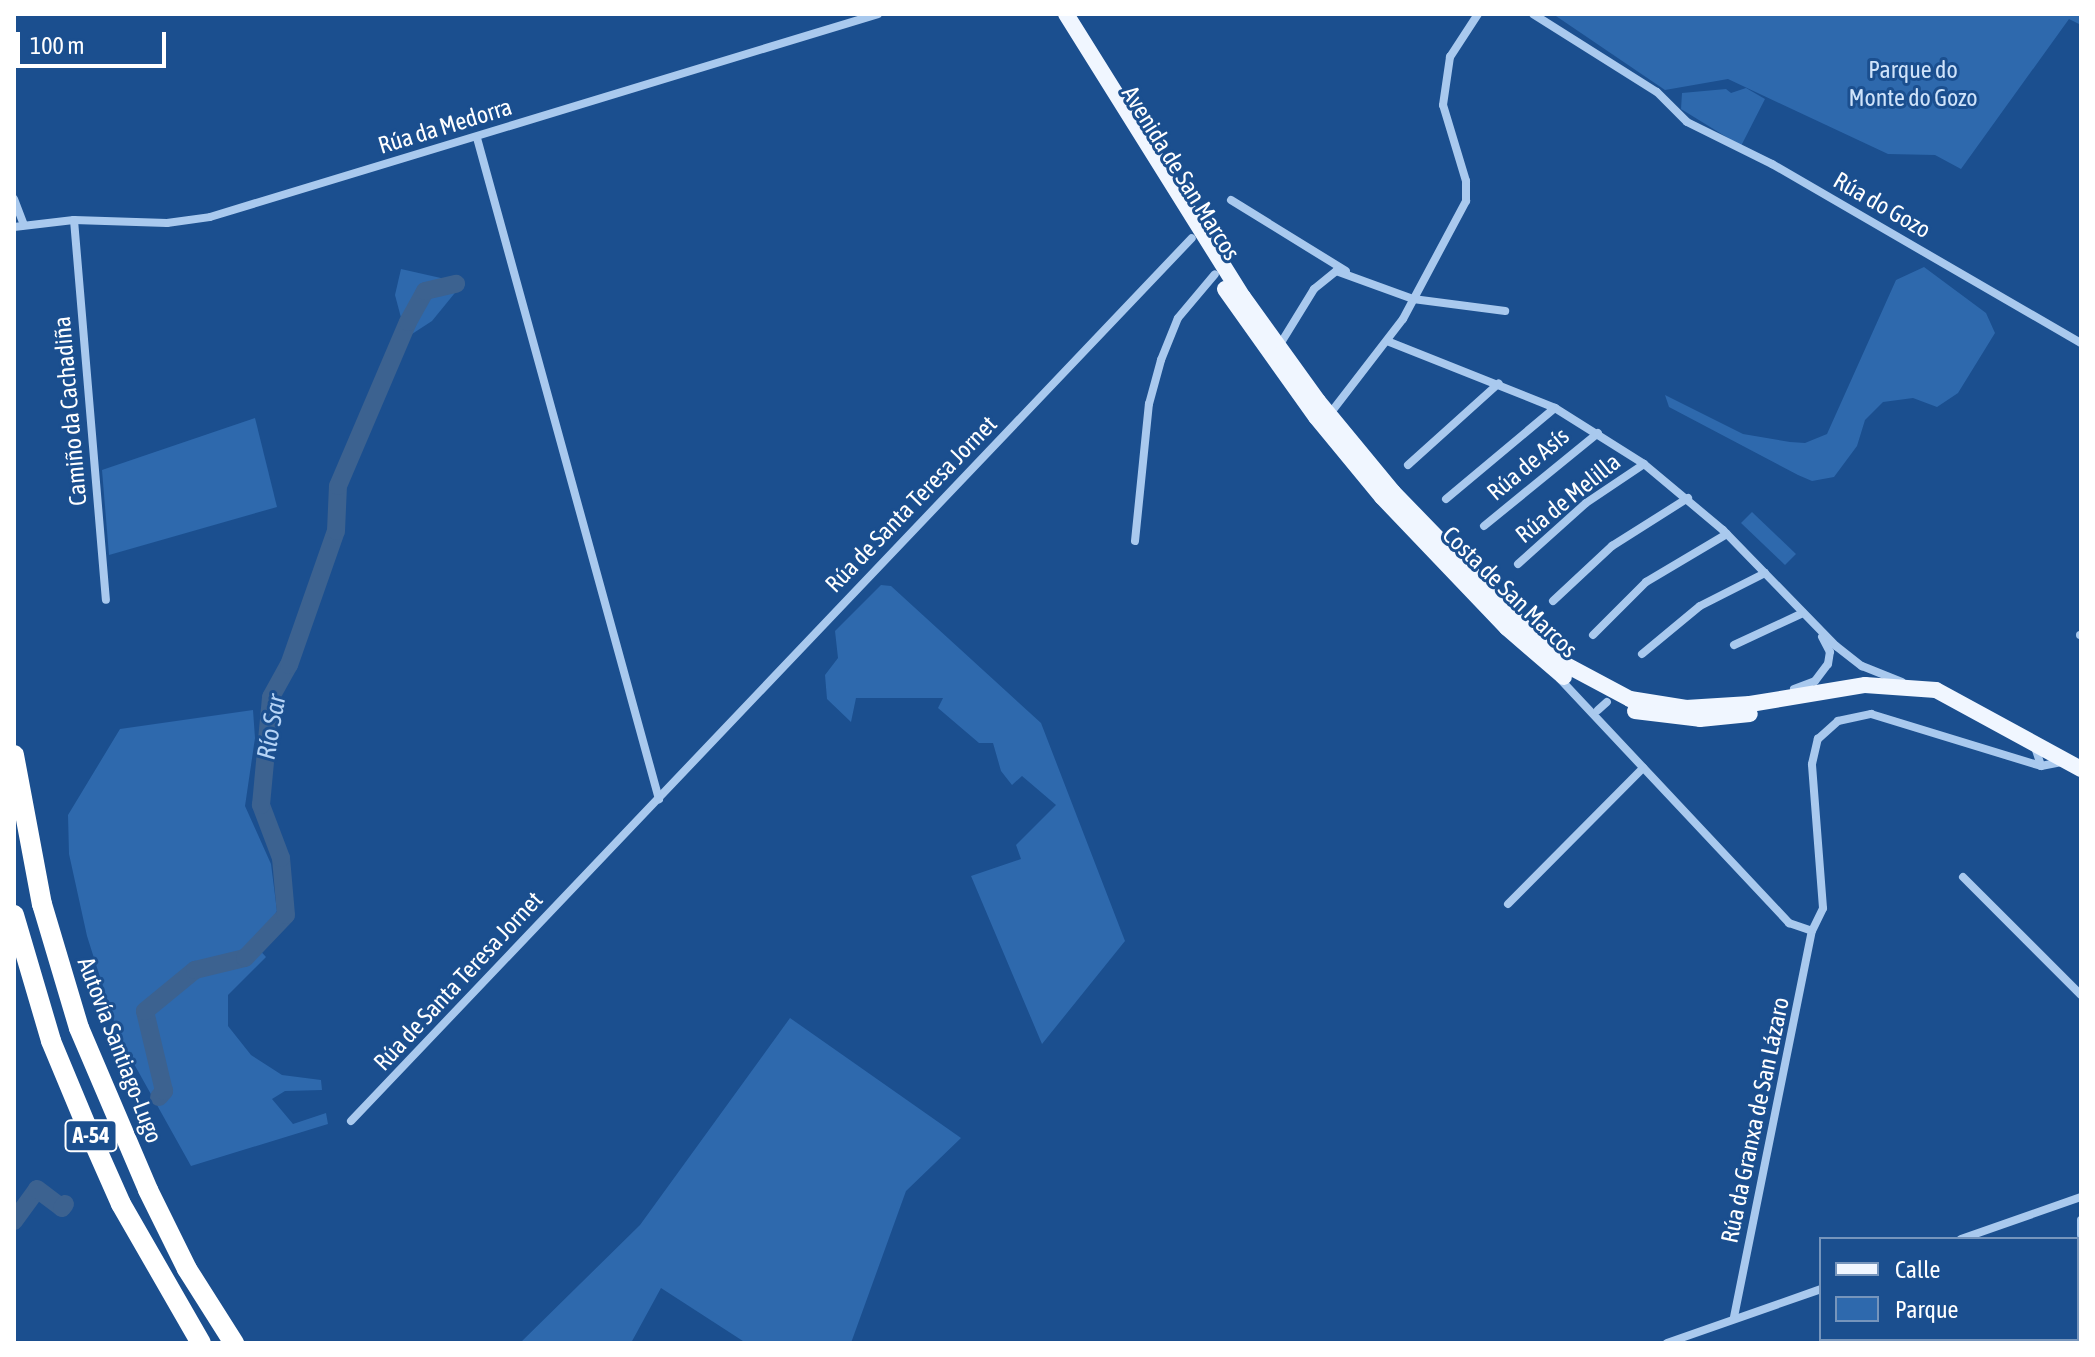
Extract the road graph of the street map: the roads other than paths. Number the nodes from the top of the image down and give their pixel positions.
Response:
1 (878, 14) edge
2 (1054, 14) edge
3 (1066, 14) edge
4 (1478, 14) edge
5 (1533, 14) edge
6 (477, 138) junction
7 (1144, 141) junction
8 (14, 199) edge
9 (1231, 200) dead end
10 (74, 220) junction
11 (24, 225) junction
12 (14, 227) edge
13 (1192, 238) junction
14 (1347, 271) junction
15 (1215, 274) junction
16 (1243, 297) junction
17 (1413, 299) junction
18 (1505, 311) dead end
19 (1387, 341) junction
20 (2081, 343) edge
21 (1276, 356) junction
22 (1499, 383) junction
23 (1555, 408) junction
24 (1334, 409) junction
25 (1598, 433) junction
26 (1644, 464) junction
27 (1408, 465) dead end
28 (1363, 475) junction
29 (1688, 498) junction
30 (1446, 499) dead end
31 (1484, 526) dead end
32 (1727, 534) junction
33 (1135, 541) dead end
34 (1518, 564) dead end
35 (1765, 573) junction
36 (106, 600) dead end
37 (1553, 601) dead end
38 (1803, 613) junction
39 (1812, 624) junction
40 (1593, 635) dead end
41 (1734, 645) dead end
42 (1642, 654) dead end
43 (1550, 661) junction
44 (1915, 687) junction
45 (1596, 699) junction
46 (1630, 699) junction
47 (1750, 704) junction
48 (1984, 716) junction
49 (2034, 748) junction
50 (2014, 754) junction
51 (14, 755) edge
52 (2066, 761) junction
53 (2041, 766) junction
54 (1643, 768) junction
55 (2081, 769) edge
56 (659, 799) junction
57 (1963, 877) dead end
58 (1508, 904) dead end
59 (14, 915) edge
60 (1812, 931) junction
61 (2081, 995) edge
62 (351, 1121) dead end
63 (140, 1173) junction
64 (2081, 1197) edge
65 (2081, 1220) edge
66 (2080, 1233) edge
67 (1967, 1237) edge
68 (1819, 1290) edge
69 (1734, 1317) junction
70 (201, 1343) edge
71 (234, 1343) edge
72 (246, 1343) edge
73 (1667, 1343) edge

1 - 6 street, Rúa da Medorra
2 - 13 main road, Avenida de San Marcos
3 - 7 main road, Avenida de San Marcos
4 - 17 street
5 - 20 street, Rúa do Gozo
6 - 10 street, Rúa da Medorra
6 - 56 street
7 - 13 main road
7 - 16 main road, Avenida de San Marcos
8 - 11 street
9 - 14 street
10 - 11 street, Rúa da Medorra
10 - 36 street, Camiño da Cachadiña
11 - 12 street, Rúa da Medorra
13 - 15 main road, Avenida de San Marcos
13 - 16 main road
13 - 56 street, Rúa de Santa Teresa Jornet
14 - 17 street
14 - 21 street
15 - 21 main road, Avenida de San Marcos
15 - 33 street
16 - 21 main road, Avenida de San Marcos
17 - 18 street
17 - 19 street
19 - 22 street
19 - 24 street
21 - 24 main road, Costa de San Marcos
21 - 24 main road
21 - 28 main road, Costa de San Marcos
22 - 23 street
22 - 27 street
23 - 25 street
23 - 30 street
24 - 28 main road
24 - 43 main road, Costa de San Marcos
25 - 26 street
25 - 31 street, Rúa de Asís
26 - 29 street
26 - 34 street, Rúa de Melilla
28 - 43 main road, Costa de San Marcos
29 - 32 street
29 - 37 street
32 - 35 street
32 - 40 street
35 - 38 street
35 - 42 street
38 - 39 street
38 - 41 street
39 - 44 street
39 - 47 street
43 - 45 main road, Costa de San Marcos
43 - 46 main road, Costa de San Marcos
44 - 47 main road, Costa de San Marcos
44 - 48 main road, Costa de San Marcos
45 - 46 main road
45 - 48 main road, Costa de San Marcos
45 - 54 street
46 - 47 main road, Costa de San Marcos
48 - 49 main road, Costa de San Marcos
49 - 50 street
49 - 52 main road, Costa de San Marcos
49 - 53 street, Costa de San Marcos
50 - 53 street
50 - 60 street, Rúa da Granxa de San Lázaro
51 - 63 highway, Autovía Santiago-Lugo / A-54
52 - 53 street
52 - 55 main road, Costa de San Marcos
54 - 58 street
54 - 60 street
56 - 62 street, Rúa de Santa Teresa Jornet
57 - 61 street
59 - 70 highway, A-54
60 - 69 street, Rúa da Granxa de San Lázaro
63 - 71 highway, Autovía Santiago-Lugo / A-54
63 - 72 highway
64 - 67 street
65 - 66 street
68 - 69 street
69 - 73 street

